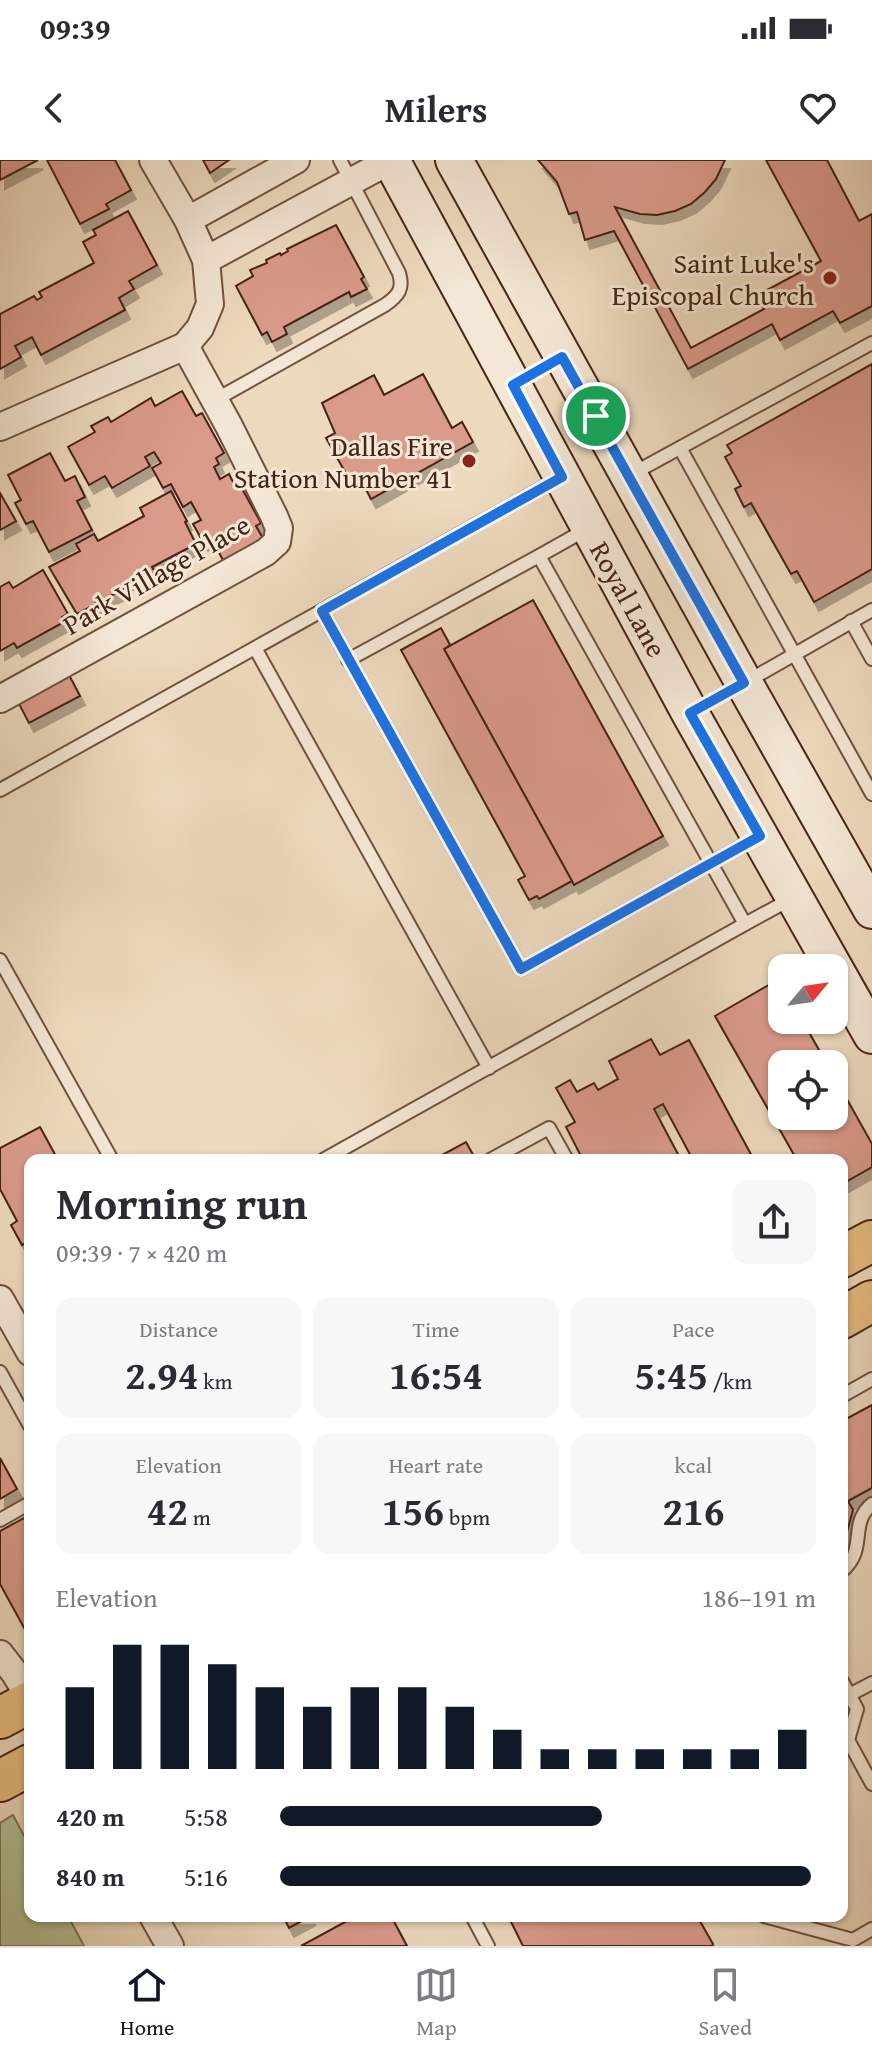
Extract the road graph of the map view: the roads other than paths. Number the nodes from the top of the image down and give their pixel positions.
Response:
1 (153, 160) edge
2 (296, 160) edge
3 (391, 160) edge
4 (454, 160) edge
5 (346, 171) edge
6 (188, 220) junction
7 (206, 260) junction
8 (872, 343) edge
9 (185, 346) junction
10 (562, 357) junction
11 (513, 385) junction
12 (215, 400) junction
13 (0, 427) edge
14 (680, 448) junction
15 (629, 476) junction
16 (562, 477) junction
17 (590, 528) junction
18 (539, 556) junction
19 (872, 610) edge
20 (322, 611) junction
21 (851, 621) junction
22 (255, 648) junction
23 (795, 654) junction
24 (872, 659) edge
25 (348, 660) junction
26 (744, 683) junction
27 (0, 699) edge
28 (690, 713) junction
29 (0, 790) edge
30 (872, 794) edge
31 (813, 807) junction
32 (760, 836) junction
33 (711, 863) junction
34 (794, 897) junction
35 (872, 910) edge
36 (745, 924) junction
37 (0, 960) edge
38 (872, 1035) edge
39 (489, 1068) junction
40 (109, 1154) edge
41 (334, 1154) edge
42 (501, 1154) edge
43 (564, 1154) edge
44 (872, 1241) edge
45 (848, 1254) edge
46 (0, 1299) edge
47 (872, 1301) edge
48 (848, 1315) edge
49 (24, 1341) edge
50 (0, 1372) edge
51 (872, 1379) edge
52 (848, 1393) edge
53 (24, 1415) edge
54 (872, 1504) edge
55 (24, 1506) edge
56 (0, 1520) edge
57 (848, 1566) edge
58 (0, 1654) edge
59 (872, 1683) edge
60 (24, 1691) edge
61 (849, 1695) joint
62 (24, 1704) edge
63 (0, 1718) edge
64 (24, 1768) edge
65 (0, 1781) edge
66 (872, 1784) edge
67 (156, 1922) edge
68 (475, 1922) edge
69 (786, 1922) edge
70 (872, 1929) edge
71 (170, 1946) edge
72 (488, 1946) edge

1 - 6 street
2 - 6 street
3 - 5 street
3 - 11 main road, Royal Lane
4 - 10 main road
5 - 7 street
5 - 12 lane
6 - 7 street
7 - 9 street
8 - 14 lane
9 - 12 street, Park Village Place
9 - 13 street
10 - 11 main road
10 - 15 main road
11 - 16 main road, Royal Lane
12 - 27 street, Park Village Place
14 - 15 lane
14 - 23 lane
15 - 26 main road
16 - 17 main road, Royal Lane
16 - 20 lane
17 - 18 lane
17 - 28 main road, Royal Lane
18 - 25 lane
18 - 33 lane
19 - 21 lane
20 - 22 lane
20 - 25 lane
21 - 23 lane
21 - 24 lane
22 - 29 lane
22 - 39 lane
23 - 26 lane
23 - 30 lane
25 - 33 lane
26 - 28 main road
26 - 31 main road
28 - 32 main road, Royal Lane
31 - 32 main road
31 - 35 main road
32 - 33 lane
32 - 34 main road, Royal Lane
33 - 36 lane
34 - 36 lane
34 - 38 main road, Royal Lane
36 - 39 lane
37 - 40 lane
39 - 41 lane
42 - 43 lane
44 - 45 main road
46 - 49 street
47 - 48 main road
50 - 53 lane
51 - 52 lane
54 - 57 lane
55 - 56 lane
58 - 60 street
59 - 61 lane
61 - 66 lane
62 - 63 main road
64 - 65 main road
67 - 71 street
68 - 72 lane
69 - 70 lane

